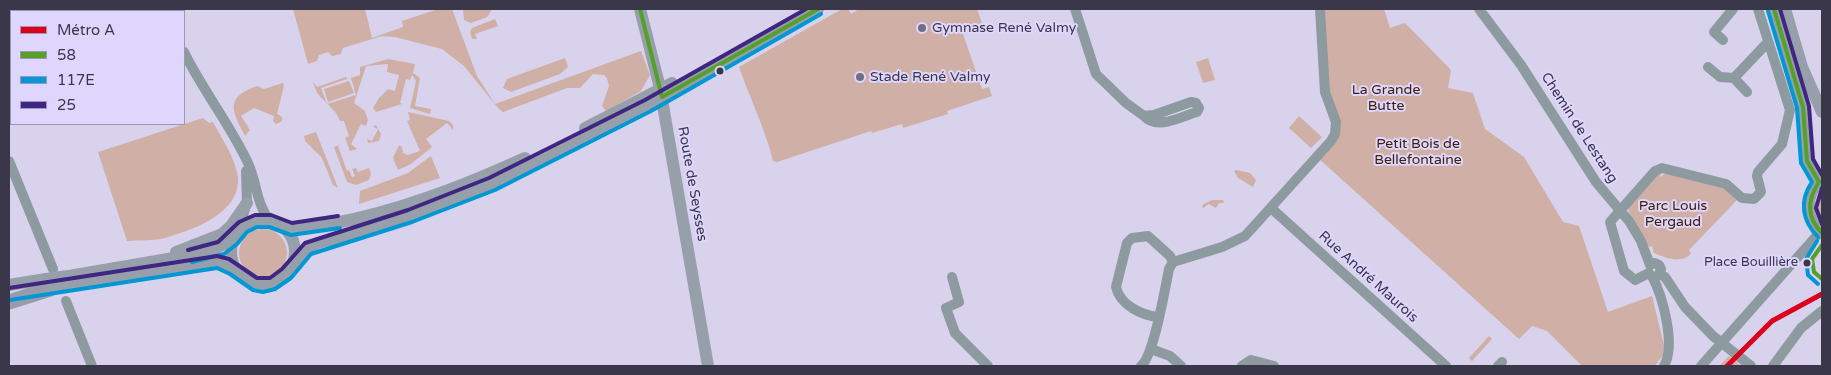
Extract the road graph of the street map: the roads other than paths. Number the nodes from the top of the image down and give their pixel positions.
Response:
1 (640, 9) edge
2 (805, 9) edge
3 (818, 9) edge
4 (1075, 9) edge
5 (1320, 9) edge
6 (1479, 9) edge
7 (1733, 9) edge
8 (1758, 9) edge
9 (1774, 9) edge
10 (1785, 9) edge
11 (1723, 40) dead end
12 (1768, 42) junction
13 (185, 54) edge
14 (1708, 67) dead end
15 (1734, 78) junction
16 (1747, 92) dead end
17 (661, 93) junction
18 (1822, 112) edge
19 (1144, 116) dead end
20 (243, 153) junction
21 (9, 161) edge
22 (1821, 181) edge
23 (247, 203) junction
24 (1271, 208) junction
25 (1620, 208) junction
26 (270, 221) junction
27 (284, 228) junction
28 (1821, 233) edge
29 (236, 235) junction
30 (294, 262) junction
31 (1173, 262) junction
32 (144, 263) junction
33 (234, 268) junction
34 (1652, 272) junction
35 (952, 277) dead end
36 (50, 279) junction
37 (70, 280) junction
38 (9, 285) edge
39 (9, 294) edge
40 (66, 301) dead end
41 (9, 302) edge
42 (1822, 312) edge
43 (1158, 317) junction
44 (1722, 342) junction
45 (1151, 349) junction
46 (1665, 364) edge
47 (92, 366) edge
48 (708, 366) edge
49 (988, 366) edge
50 (1141, 366) edge
51 (1181, 366) edge
52 (1242, 366) edge
53 (1274, 366) edge
54 (1446, 366) edge
55 (1701, 366) edge
56 (1751, 366) edge
57 (1773, 366) edge

1 - 17 main road, Route de Seysses
2 - 17 main road
3 - 17 main road
4 - 19 street
5 - 24 street
6 - 25 street, Chemin de Lestang
7 - 11 street
8 - 12 street
9 - 22 main road
10 - 18 main road
12 - 15 street
12 - 25 street
13 - 20 street
14 - 15 street
15 - 16 street
17 - 27 main road
17 - 30 main road
17 - 48 main road, Route de Seysses
20 - 23 street
20 - 26 street
21 - 36 street
22 - 28 main road
23 - 29 street
23 - 32 main road
24 - 31 street
24 - 54 street, Rue André Maurois
25 - 34 street, Chemin de Lestang
25 - 34 street
26 - 27 main road
26 - 29 main road
27 - 30 main road
28 - 44 street
29 - 32 main road
29 - 33 main road
30 - 33 main road
31 - 43 street
31 - 43 street
32 - 37 main road
33 - 37 main road
34 - 44 street
34 - 46 street, Chemin de Lestang
35 - 49 street
36 - 37 main road, bridge
36 - 38 main road
36 - 39 main road
36 - 41 highway
40 - 47 street
42 - 57 street
43 - 45 street
44 - 55 street
44 - 56 street
45 - 50 street
45 - 51 street
52 - 53 street

